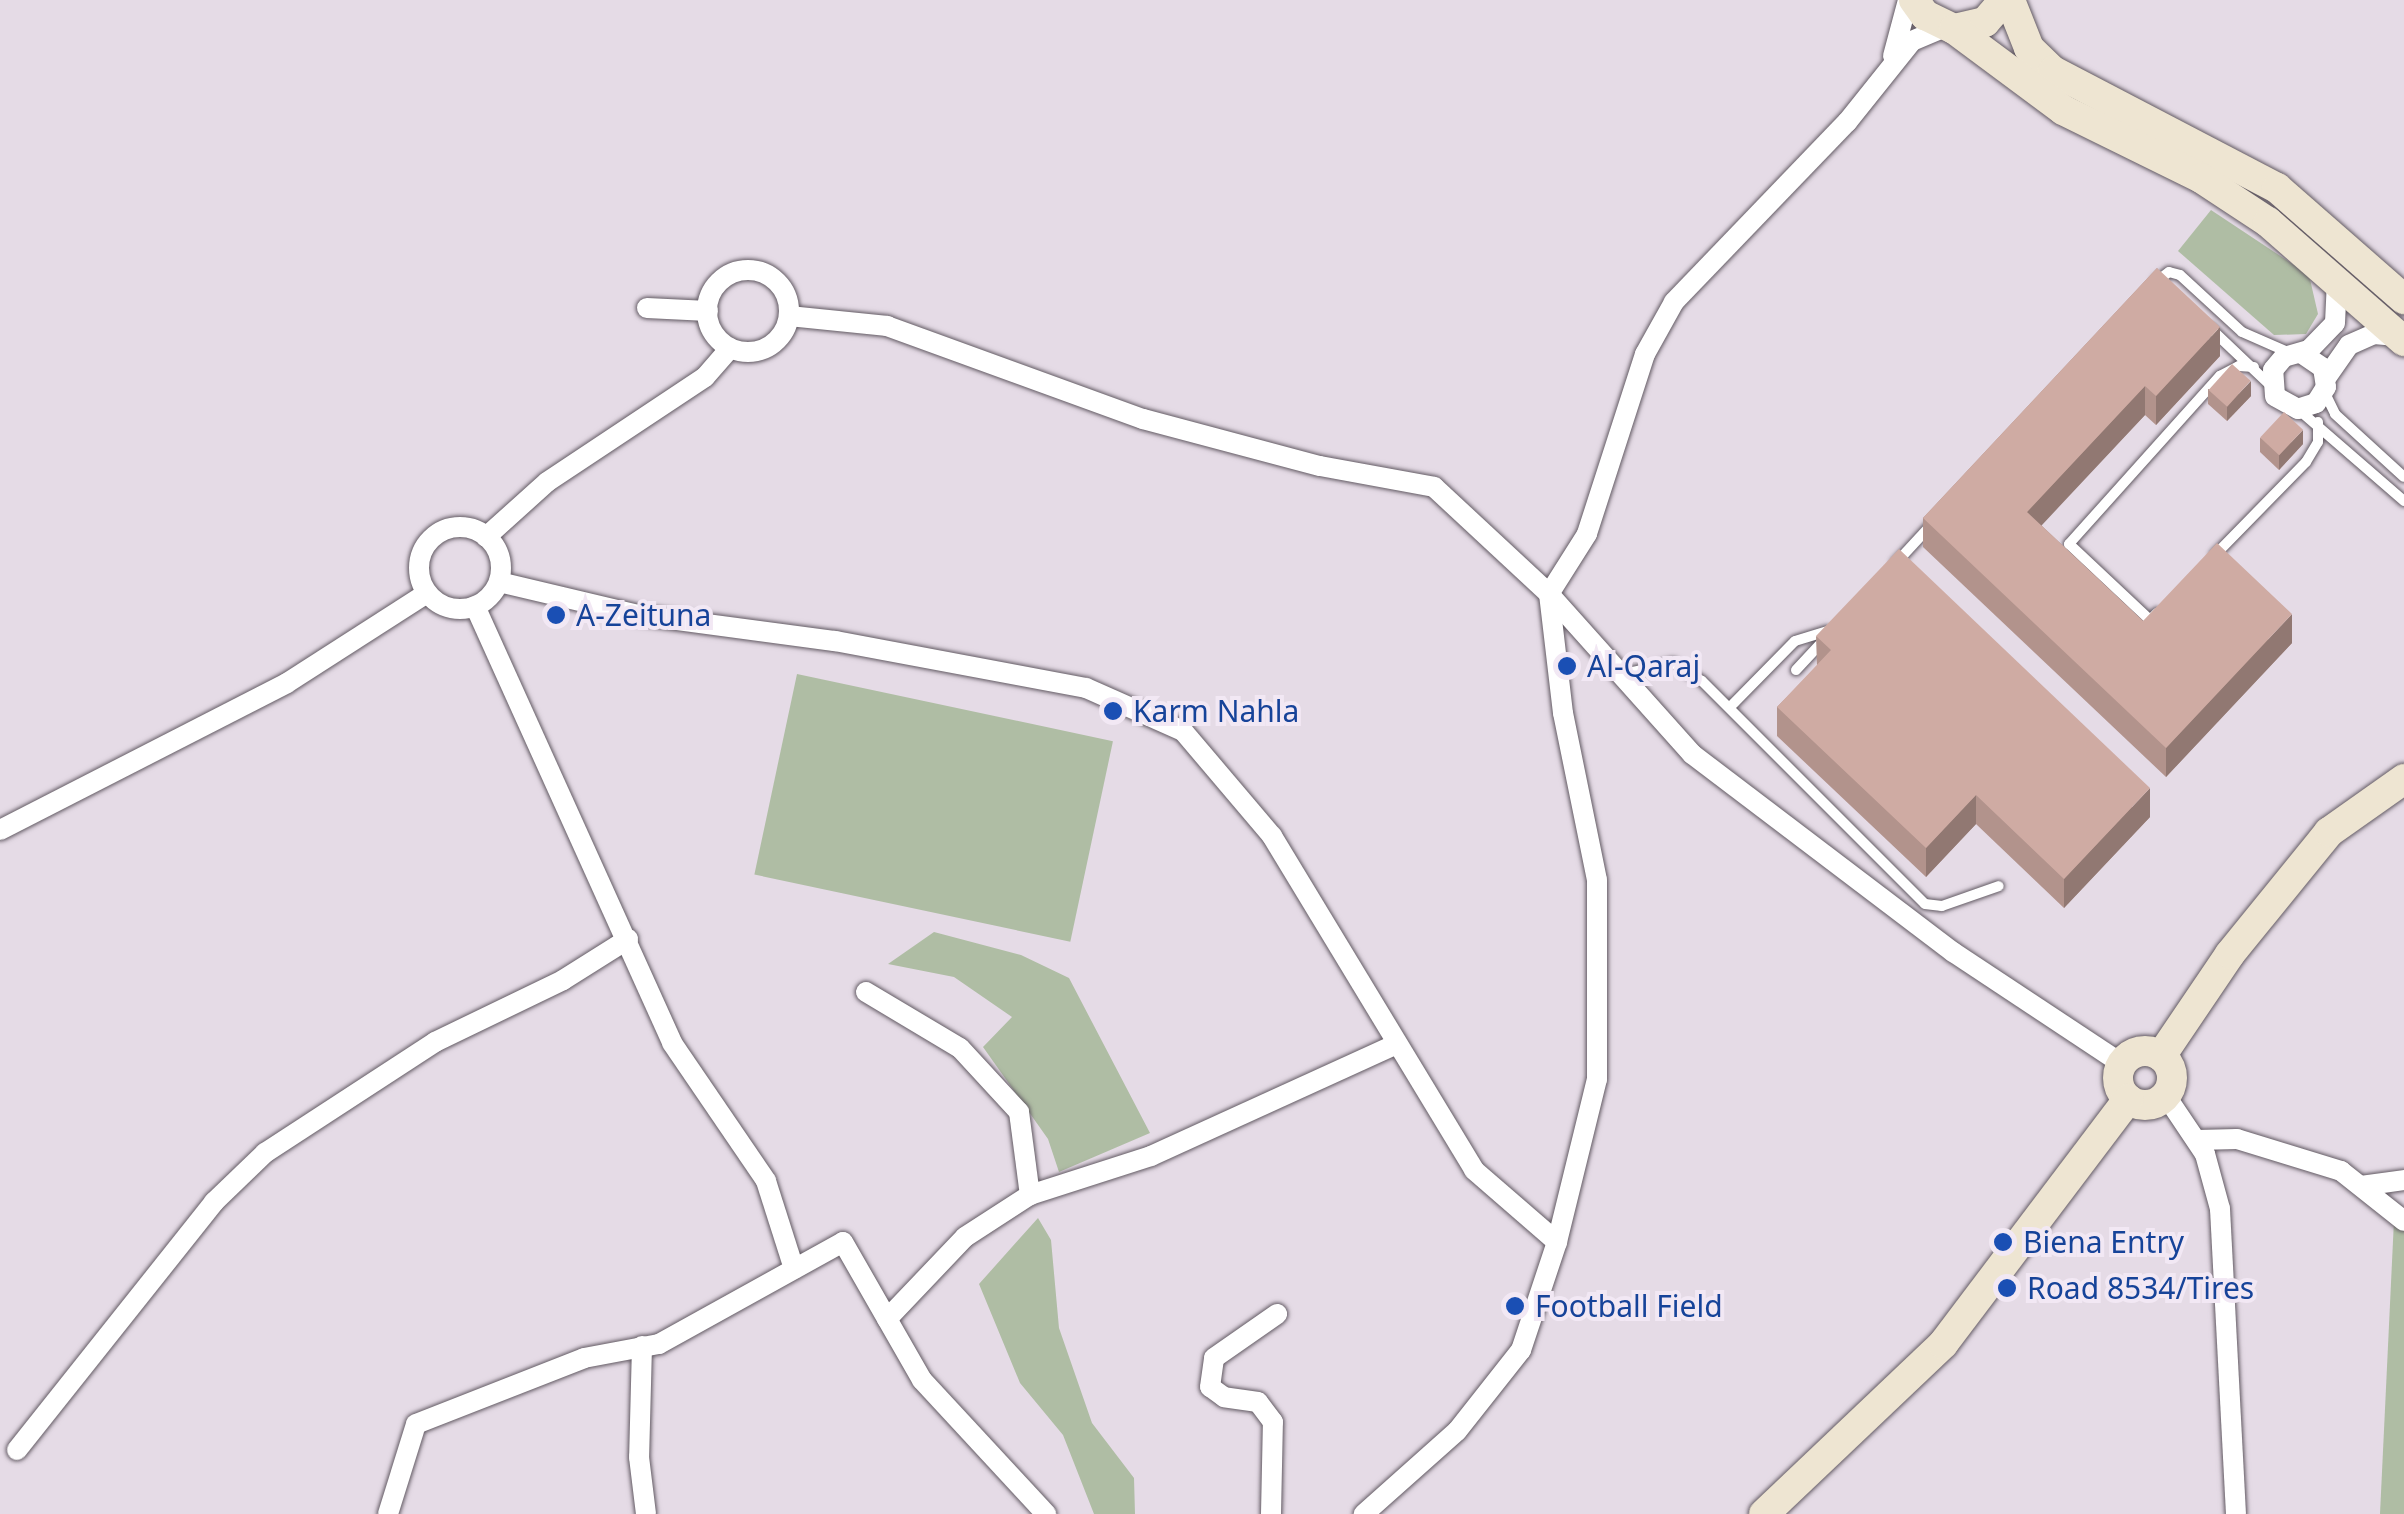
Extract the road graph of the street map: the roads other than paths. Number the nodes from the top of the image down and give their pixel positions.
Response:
1 (1911, 0) edge
2 (2007, 0) edge
3 (1950, 28) junction
4 (1883, 76) junction
5 (2336, 276) junction
6 (2157, 280) junction
7 (2171, 293) edge
8 (2144, 295) edge
9 (2404, 299) edge
10 (648, 308) dead end
11 (708, 311) junction
12 (789, 316) junction
13 (2199, 318) edge
14 (2402, 338) edge
15 (730, 348) junction
16 (2297, 354) junction
17 (2254, 367) junction
18 (2325, 384) junction
19 (2272, 388) junction
20 (2298, 409) junction
21 (2318, 422) junction
22 (2404, 477) edge
23 (2404, 501) edge
24 (1942, 513) edge
25 (486, 537) junction
26 (1888, 572) edge
27 (2198, 572) edge
28 (498, 582) junction
29 (427, 592) junction
30 (1549, 594) junction
31 (2174, 596) edge
32 (475, 606) junction
33 (1847, 615) edge
34 (1834, 630) junction
35 (1796, 670) dead end
36 (1624, 674) junction
37 (1732, 704) junction
38 (2404, 779) edge
39 (0, 830) edge
40 (1998, 886) dead end
41 (628, 939) junction
42 (866, 992) dead end
43 (1396, 1044) junction
44 (2161, 1056) junction
45 (2122, 1064) junction
46 (2166, 1096) junction
47 (2128, 1099) junction
48 (2197, 1140) junction
49 (2404, 1180) edge
50 (2361, 1186) junction
51 (1030, 1195) junction
52 (2404, 1221) edge
53 (1557, 1242) junction
54 (794, 1269) junction
55 (1277, 1314) dead end
56 (887, 1319) junction
57 (642, 1346) junction
58 (16, 1450) dead end
59 (388, 1514) edge
60 (646, 1514) edge
61 (1046, 1514) edge
62 (1271, 1514) edge
63 (1364, 1514) edge
64 (1764, 1514) edge
65 (2236, 1514) edge

1 - 3 main road
1 - 4 street
2 - 3 main road
2 - 9 main road
3 - 4 street
3 - 5 main road
4 - 30 street
5 - 14 main road
5 - 16 street
6 - 7 lane
6 - 8 lane
6 - 16 lane
10 - 11 street
11 - 12 street
11 - 15 street
12 - 15 street
12 - 30 street
13 - 17 lane
14 - 18 street
15 - 25 street
16 - 18 street
16 - 19 street
17 - 19 lane
17 - 31 lane
18 - 20 street
18 - 22 lane
19 - 20 street
20 - 21 lane
21 - 23 lane
21 - 27 lane
24 - 26 lane
25 - 28 street
25 - 29 street
28 - 32 street
28 - 43 street
29 - 32 street
29 - 39 street
30 - 36 street
30 - 53 street
32 - 41 street
33 - 34 lane
34 - 35 lane
34 - 37 lane
36 - 37 lane
36 - 45 street
37 - 40 lane
38 - 44 main road
41 - 54 street
41 - 58 street
42 - 51 street
43 - 51 street
43 - 53 street
44 - 45 main road
44 - 46 main road
45 - 47 main road
46 - 47 main road
46 - 48 street
47 - 64 main road
48 - 50 street
48 - 65 street
49 - 50 street
50 - 52 street
51 - 56 street
53 - 63 street
54 - 56 street
54 - 57 street
55 - 62 street
56 - 61 street
57 - 59 street
57 - 60 street

